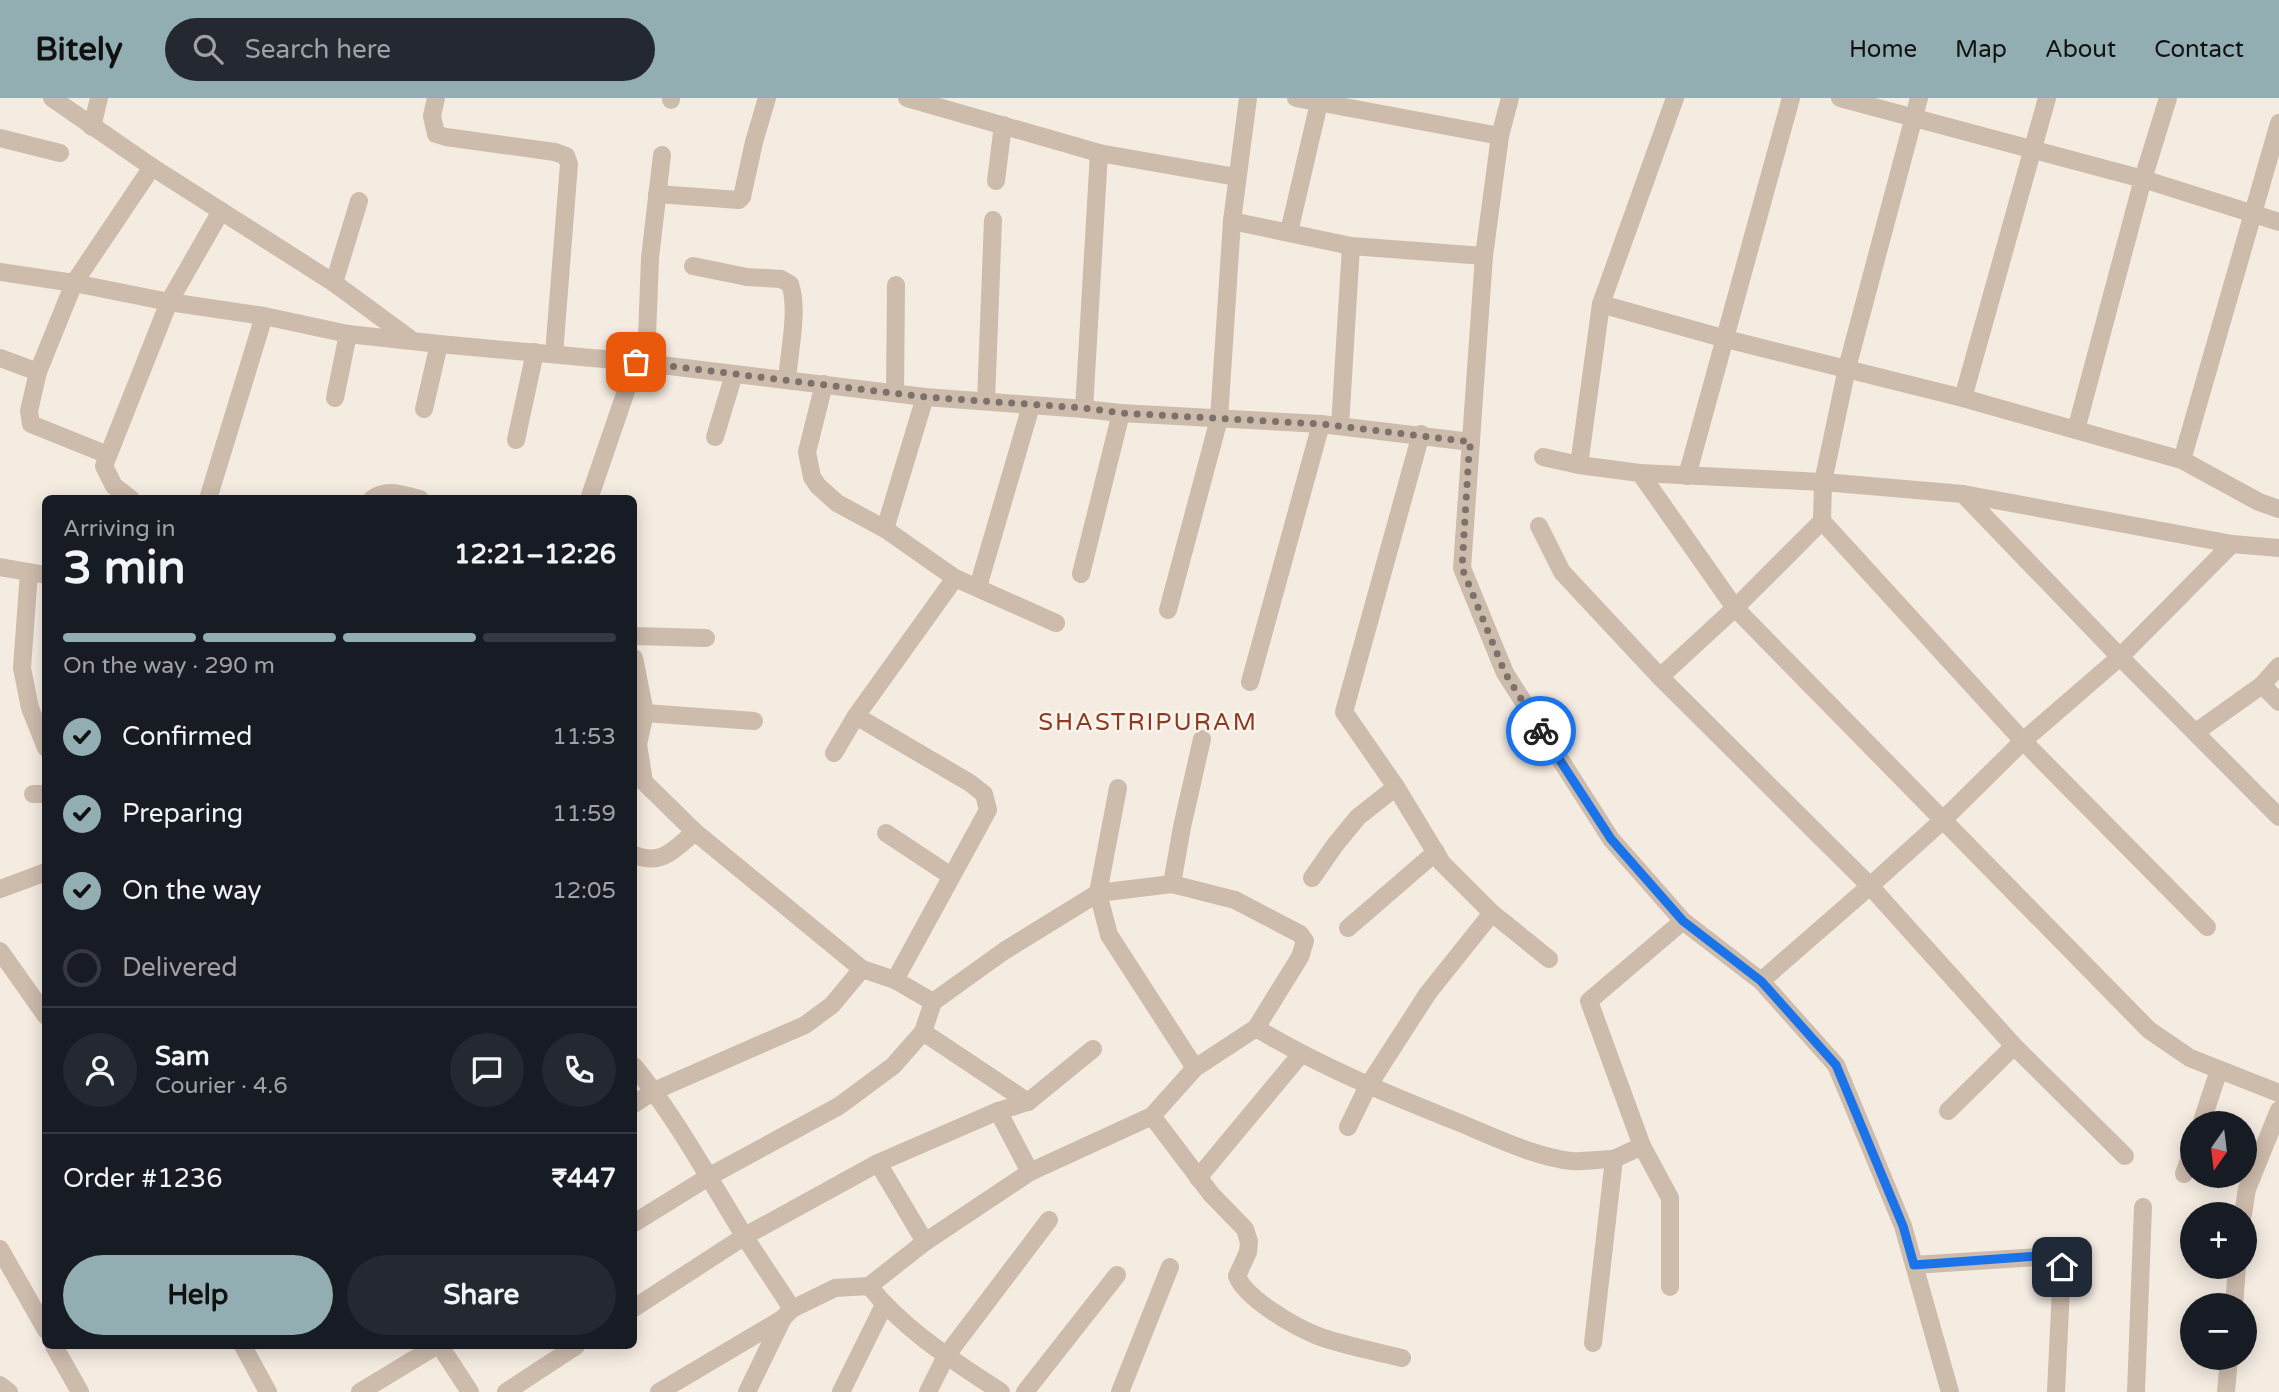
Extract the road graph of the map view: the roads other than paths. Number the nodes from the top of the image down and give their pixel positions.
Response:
1 (52, 98) edge
2 (99, 98) edge
3 (436, 98) edge
4 (767, 98) edge
5 (907, 98) edge
6 (1248, 98) edge
7 (1296, 98) edge
8 (1510, 98) edge
9 (1675, 98) edge
10 (1791, 98) edge
11 (1840, 98) edge
12 (1919, 98) edge
13 (2047, 98) edge
14 (2168, 98) edge
15 (1319, 103) junction
16 (1914, 117) junction
17 (2279, 124) edge
18 (1003, 125) junction
19 (92, 127) junction
20 (1500, 136) junction
21 (0, 138) edge
22 (2033, 149) junction
23 (60, 153) dead end
24 (1098, 153) junction
25 (662, 155) dead end
26 (152, 167) junction
27 (1236, 177) junction
28 (2143, 179) junction
29 (996, 181) dead end
30 (657, 194) junction
31 (359, 201) dead end
32 (221, 211) junction
33 (2254, 215) junction
34 (993, 220) dead end
35 (1232, 221) junction
36 (2279, 222) edge
37 (1289, 232) junction
38 (1351, 246) junction
39 (1484, 256) junction
40 (693, 266) dead end
41 (0, 272) edge
42 (74, 283) junction
43 (334, 283) junction
44 (896, 285) dead end
45 (169, 302) junction
46 (1601, 304) junction
47 (264, 316) junction
48 (348, 334) junction
49 (1726, 338) junction
50 (411, 340) junction
51 (439, 344) junction
52 (536, 352) junction
53 (554, 354) junction
54 (0, 358) edge
55 (641, 363) junction
56 (1847, 368) junction
57 (38, 372) junction
58 (734, 374) junction
59 (787, 380) junction
60 (824, 384) junction
61 (895, 393) junction
62 (925, 397) junction
63 (335, 398) dead end
64 (1963, 398) junction
65 (986, 401) junction
66 (1031, 406) junction
67 (1084, 408) junction
68 (424, 409) dead end
69 (1121, 413) junction
70 (1219, 419) junction
71 (1321, 424) junction
72 (1340, 426) junction
73 (2076, 430) junction
74 (1421, 434) junction
75 (715, 437) dead end
76 (516, 440) dead end
77 (1471, 442) junction
78 (107, 455) junction
79 (1543, 457) dead end
80 (2182, 460) junction
81 (1579, 465) junction
82 (1640, 473) junction
83 (1687, 476) junction
84 (1823, 482) junction
85 (1963, 494) junction
86 (126, 495) edge
87 (209, 495) edge
88 (377, 495) edge
89 (403, 495) edge
90 (591, 495) edge
91 (2279, 509) edge
92 (1822, 521) junction
93 (1539, 526) dead end
94 (885, 529) junction
95 (2232, 544) junction
96 (2279, 548) edge
97 (0, 567) edge
98 (37, 573) edge
99 (1081, 574) dead end
100 (955, 578) junction
101 (978, 587) junction
102 (1735, 608) junction
103 (1168, 610) dead end
104 (1056, 623) dead end
105 (637, 636) edge
106 (706, 638) dead end
107 (2120, 657) junction
108 (2279, 666) edge
109 (637, 673) edge
110 (1660, 677) junction
111 (1250, 682) dead end
112 (2262, 685) junction
113 (2279, 702) edge
114 (645, 713) junction
115 (856, 716) junction
116 (754, 721) dead end
117 (2196, 732) junction
118 (42, 738) edge
119 (1202, 739) dead end
120 (637, 740) edge
121 (2023, 740) junction
122 (637, 748) edge
123 (834, 753) dead end
124 (1396, 787) junction
125 (1118, 788) dead end
126 (2279, 817) edge
127 (1943, 820) junction
128 (695, 832) junction
129 (886, 834) dead end
130 (1436, 852) junction
131 (637, 856) edge
132 (42, 873) edge
133 (951, 876) junction
134 (1312, 878) dead end
135 (1172, 884) junction
136 (1870, 887) junction
137 (0, 889) edge
138 (1098, 894) junction
139 (1492, 914) junction
140 (1683, 921) junction
141 (2207, 927) dead end
142 (1348, 928) dead end
143 (0, 951) edge
144 (1549, 959) dead end
145 (862, 969) junction
146 (895, 980) junction
147 (1761, 981) junction
148 (933, 1002) junction
149 (42, 1010) edge
150 (1256, 1028) junction
151 (923, 1032) junction
152 (2014, 1046) junction
153 (1093, 1049) dead end
154 (1301, 1054) junction
155 (1195, 1068) junction
156 (637, 1070) edge
157 (2219, 1070) junction
158 (1368, 1086) junction
159 (654, 1091) junction
160 (2279, 1093) edge
161 (637, 1102) edge
162 (1028, 1102) junction
163 (2279, 1110) edge
164 (998, 1111) junction
165 (1948, 1111) dead end
166 (2205, 1111) edge
167 (1152, 1116) junction
168 (1348, 1127) dead end
169 (1642, 1146) junction
170 (2125, 1156) dead end
171 (1615, 1159) junction
172 (878, 1163) junction
173 (1030, 1172) junction
174 (710, 1176) junction
175 (1198, 1178) junction
176 (2245, 1202) edge
177 (2143, 1207) dead end
178 (1049, 1220) dead end
179 (637, 1221) edge
180 (745, 1236) junction
181 (925, 1242) junction
182 (0, 1249) edge
183 (1914, 1265) junction
184 (1170, 1267) dead end
185 (1117, 1275) dead end
186 (869, 1286) junction
187 (1670, 1287) dead end
188 (637, 1306) edge
189 (884, 1306) junction
190 (787, 1314) junction
191 (42, 1323) edge
192 (1592, 1343) dead end
193 (56, 1349) edge
194 (247, 1349) edge
195 (433, 1349) edge
196 (440, 1349) edge
197 (571, 1349) edge
198 (946, 1356) junction
199 (1402, 1358) dead end
200 (2228, 1370) edge
201 (0, 1385) edge
202 (9, 1392) edge
203 (80, 1392) edge
204 (268, 1392) edge
205 (360, 1392) edge
206 (470, 1392) edge
207 (506, 1392) edge
208 (659, 1392) edge
209 (747, 1392) edge
210 (841, 1392) edge
211 (929, 1392) edge
212 (1001, 1392) edge
213 (1025, 1392) edge
214 (1120, 1392) edge
215 (1950, 1392) edge
216 (2056, 1392) edge
217 (2136, 1392) edge
218 (2226, 1392) edge

1 - 19 street
2 - 19 street
3 - 53 street
4 - 30 street
5 - 18 street
6 - 27 street
7 - 15 street
8 - 20 street
9 - 46 street
10 - 49 street
11 - 16 street
12 - 16 street
13 - 22 street
14 - 28 street
15 - 20 street
15 - 37 street
16 - 22 street
16 - 56 street
17 - 33 street
18 - 24 street
18 - 29 street
19 - 26 street
20 - 39 street
21 - 23 street
22 - 28 street
22 - 64 street
24 - 27 street
24 - 67 street
25 - 30 street
26 - 32 street
26 - 42 street
27 - 35 street
28 - 33 street
28 - 73 street
30 - 55 street
31 - 43 street
32 - 43 street
32 - 45 street
33 - 36 street
33 - 80 street
34 - 65 street
35 - 37 street
35 - 70 street
37 - 38 street
38 - 39 street
38 - 72 street
39 - 77 street
40 - 59 street
41 - 42 street
42 - 45 street
42 - 57 street
43 - 50 street
44 - 61 street
45 - 47 street
45 - 78 street
46 - 49 street
46 - 81 street
47 - 48 street
47 - 87 street
48 - 50 street
48 - 63 street
49 - 56 street
49 - 83 street
50 - 51 street
51 - 52 street
51 - 68 street
52 - 53 street
52 - 76 street
53 - 55 street
54 - 57 street
55 - 58 street
55 - 90 street
56 - 64 street
56 - 84 street
57 - 78 street
58 - 59 street
58 - 75 street
59 - 60 street
60 - 61 street
60 - 94 street
61 - 62 street
62 - 65 street
62 - 94 street
64 - 73 street
65 - 66 street
66 - 67 street
66 - 101 street
67 - 69 street
69 - 70 street
69 - 99 street
70 - 71 street
70 - 103 street
71 - 72 street
71 - 111 street
72 - 74 street
73 - 80 street
74 - 77 street
74 - 124 street
77 - 140 street
78 - 86 street
79 - 81 street
80 - 91 street
81 - 82 street
82 - 83 street
82 - 102 street
83 - 84 street
84 - 85 street
84 - 92 street
85 - 95 street
85 - 107 street
88 - 89 street
92 - 102 street
92 - 121 street
93 - 110 street
94 - 100 street
95 - 96 street
95 - 107 street
97 - 98 street
98 - 118 street
100 - 101 street
100 - 115 street
101 - 104 street
102 - 110 street
102 - 127 street
105 - 106 street
107 - 117 street
107 - 121 street
108 - 112 street
109 - 114 street
110 - 136 street
112 - 113 street
112 - 117 street
114 - 116 street
114 - 120 street
115 - 123 street
115 - 133 street
117 - 126 street
119 - 135 street
121 - 127 street
121 - 141 street
122 - 128 street
124 - 130 street
124 - 134 street
125 - 138 street
127 - 136 street
127 - 157 street
128 - 131 street
128 - 145 street
129 - 133 street
130 - 139 street
130 - 142 street
132 - 137 street
133 - 146 street
135 - 138 street
135 - 150 street
136 - 147 street
136 - 152 street
138 - 148 street
138 - 155 street
139 - 144 street
139 - 158 street
140 - 147 street
140 - 169 street
143 - 149 street
145 - 146 street
145 - 159 street
146 - 148 street
147 - 183 street
148 - 151 street
150 - 154 street
150 - 155 street
151 - 162 street
151 - 174 street
152 - 165 street
152 - 170 street
153 - 162 street
154 - 158 street
154 - 175 street
155 - 167 street
156 - 159 street
157 - 160 street
157 - 166 street
158 - 168 street
158 - 171 street
159 - 161 street
159 - 174 street
162 - 164 street
163 - 176 street
164 - 172 street
164 - 173 street
167 - 173 street
167 - 175 street
169 - 171 street
169 - 187 street
171 - 192 street
172 - 180 street
172 - 181 street
173 - 181 street
174 - 179 street
174 - 180 street
175 - 199 street
177 - 217 street
178 - 198 street
180 - 188 street
180 - 190 street
181 - 186 street
182 - 191 street
183 - 215 street
183 - 216 street
184 - 214 street
185 - 213 street
186 - 189 street
186 - 190 street
189 - 198 street
189 - 210 street
190 - 208 street
190 - 209 street
193 - 203 street
194 - 204 street
195 - 205 street
196 - 206 street
197 - 207 street
198 - 211 street
198 - 212 street
200 - 218 street
201 - 202 street

